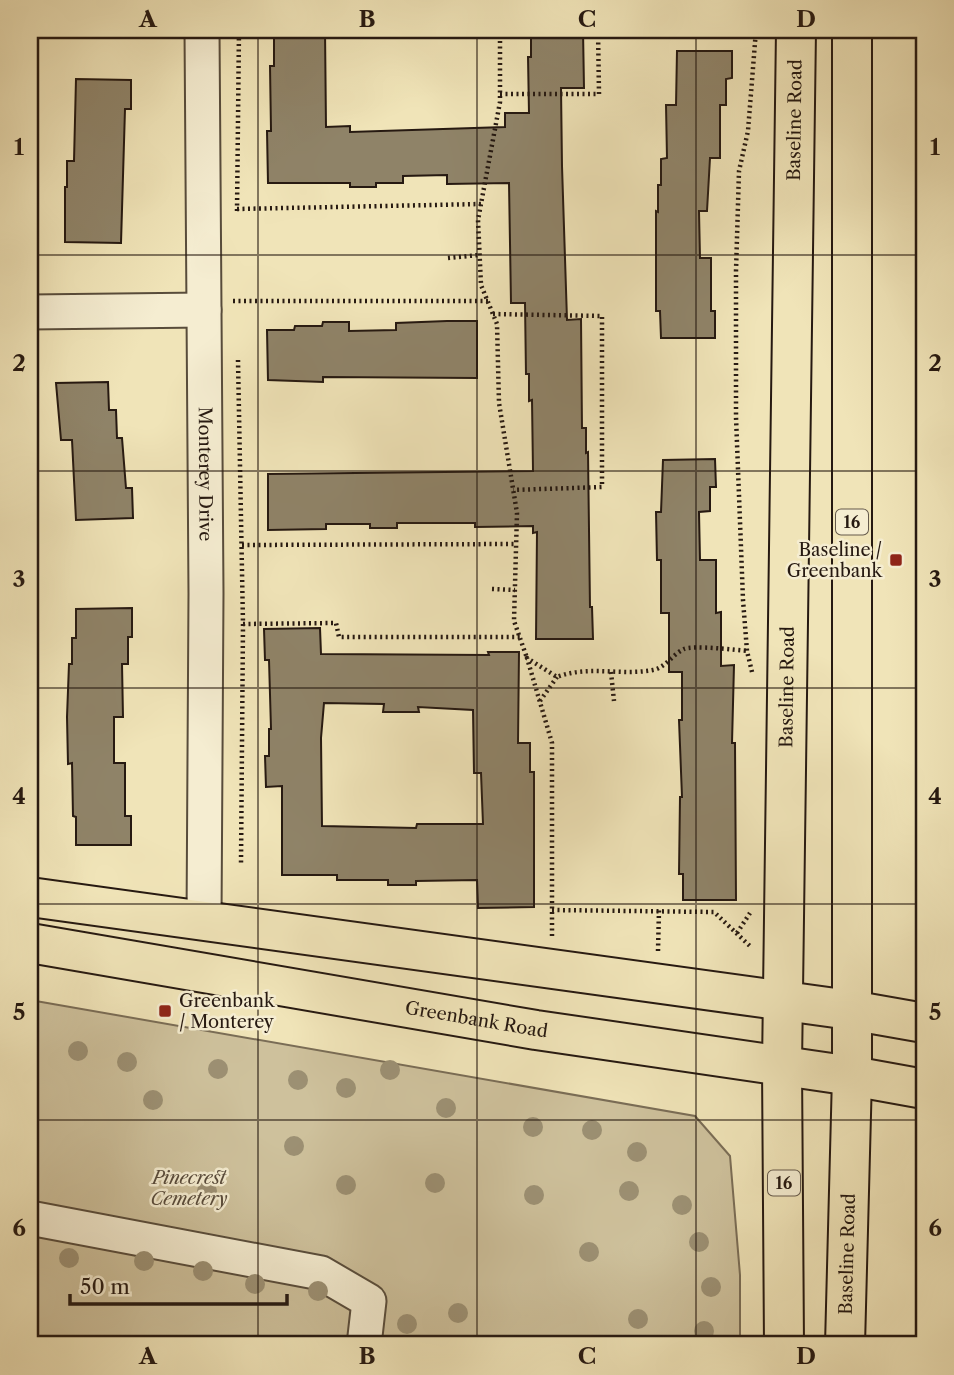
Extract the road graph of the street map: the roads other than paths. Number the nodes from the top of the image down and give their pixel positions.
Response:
1 (202, 30) edge
2 (796, 30) edge
3 (852, 30) edge
4 (204, 305) junction
5 (30, 312) edge
6 (30, 897) edge
7 (204, 921) junction
8 (30, 943) edge
9 (784, 1002) junction
10 (850, 1010) junction
11 (924, 1023) edge
12 (782, 1066) junction
13 (852, 1076) junction
14 (924, 1089) edge
15 (30, 1218) edge
16 (364, 1345) edge
17 (785, 1345) edge
18 (845, 1345) edge

1 - 4 street, Monterey Drive
2 - 9 main road, Baseline Road / 16
3 - 10 main road, Baseline Road / 16
4 - 5 street
4 - 7 street, Monterey Drive
6 - 7 main road
7 - 9 main road
8 - 12 main road, Greenbank Road
9 - 10 main road
9 - 12 main road, Baseline Road / 16
10 - 11 main road
10 - 13 main road, Baseline Road / 16
12 - 13 main road, Greenbank Road
12 - 17 main road, Baseline Road / 16
13 - 14 main road, Greenbank Road
13 - 18 main road, Baseline Road / 16
15 - 16 street

